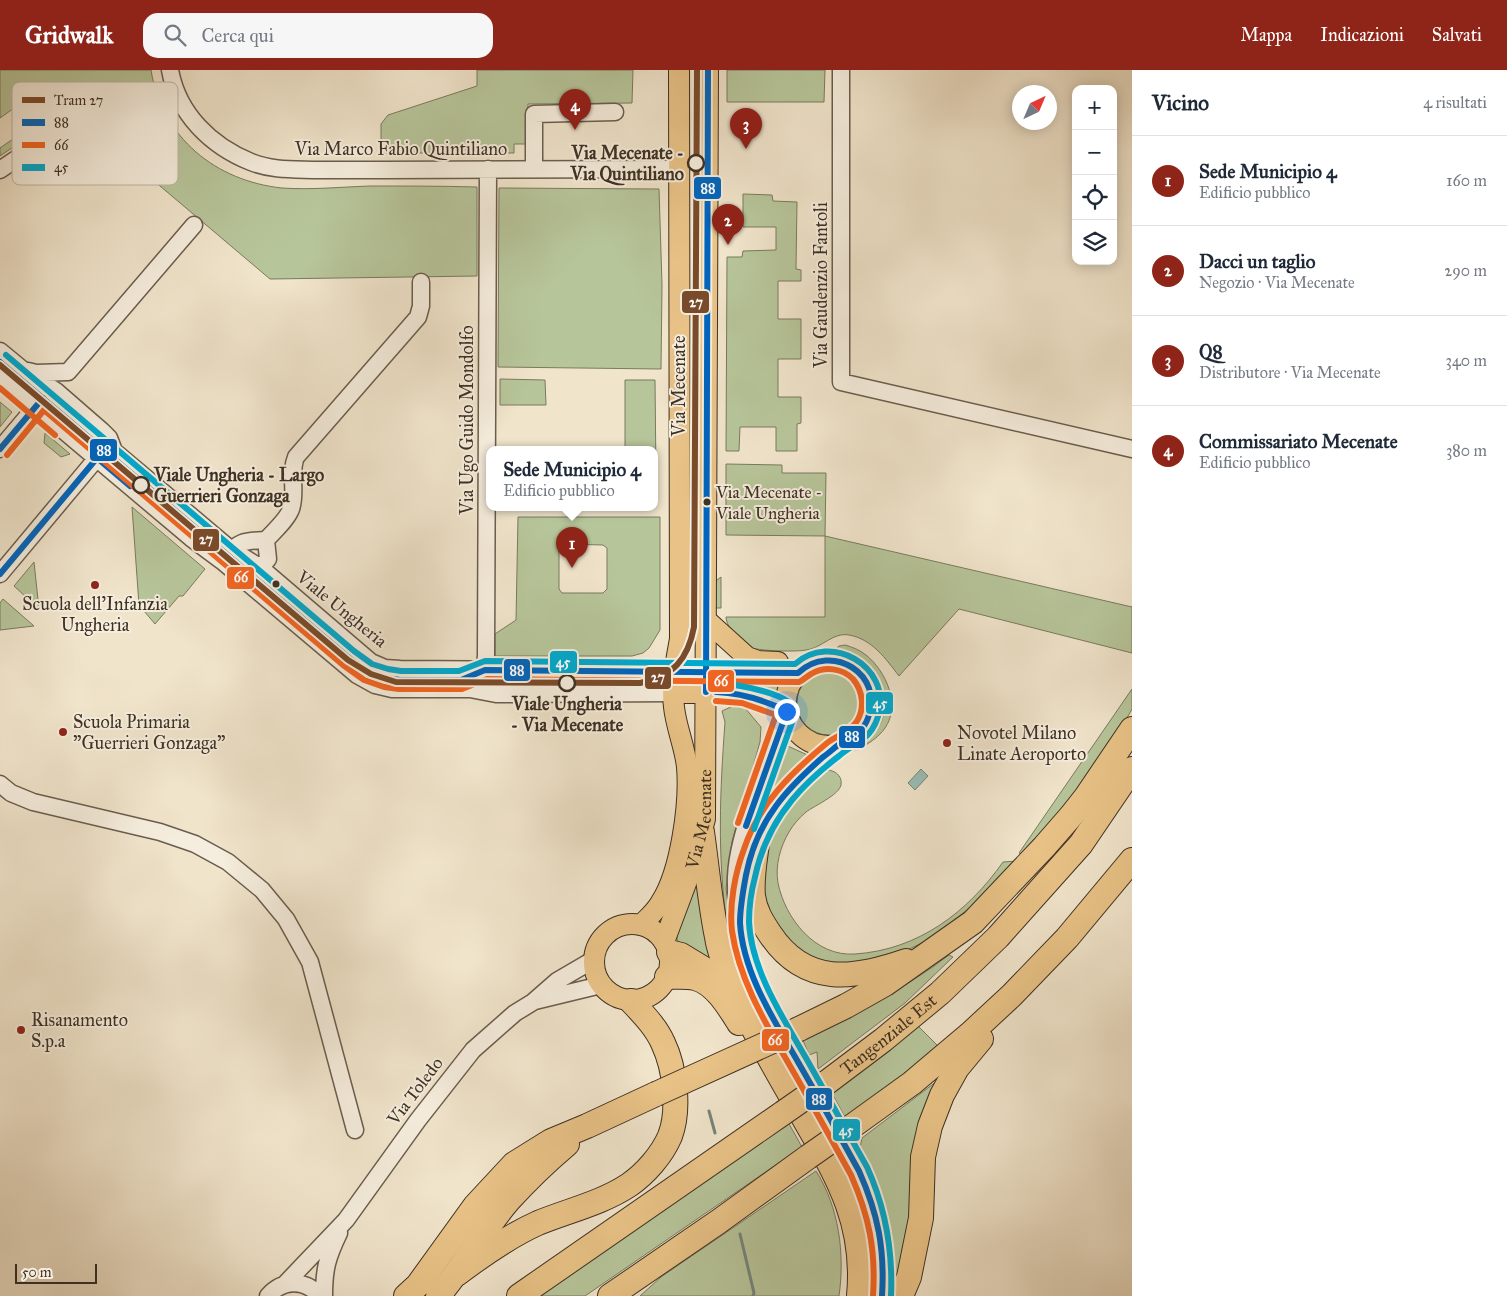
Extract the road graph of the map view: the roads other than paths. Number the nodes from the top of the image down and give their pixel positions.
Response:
1 (679, 70) edge
2 (708, 70) edge
3 (841, 70) edge
4 (178, 96) edge
5 (615, 112) dead end
6 (12, 162) edge
7 (488, 169) junction
8 (534, 169) junction
9 (680, 169) junction
10 (0, 170) edge
11 (194, 226) dead end
12 (421, 282) dead end
13 (0, 351) edge
14 (23, 370) junction
15 (68, 372) junction
16 (0, 377) edge
17 (40, 403) junction
18 (73, 406) junction
19 (486, 446) edge
20 (0, 449) edge
21 (1132, 449) edge
22 (97, 458) junction
23 (486, 503) edge
24 (266, 540) junction
25 (227, 555) junction
26 (261, 568) junction
27 (0, 574) edge
28 (249, 583) junction
29 (705, 620) junction
30 (371, 662) junction
31 (805, 668) junction
32 (485, 670) junction
33 (674, 671) junction
34 (366, 680) junction
35 (706, 682) junction
36 (470, 689) junction
37 (674, 693) junction
38 (787, 711) junction
39 (1132, 729) edge
40 (839, 744) junction
41 (1132, 769) edge
42 (0, 784) edge
43 (702, 832) junction
44 (758, 835) junction
45 (1132, 860) edge
46 (641, 925) junction
47 (740, 928) junction
48 (667, 947) junction
49 (1052, 955) junction
50 (925, 956) junction
51 (593, 960) junction
52 (667, 977) junction
53 (601, 985) junction
54 (738, 997) junction
55 (631, 1001) junction
56 (533, 1002) junction
57 (587, 1126) junction
58 (355, 1130) dead end
59 (346, 1220) junction
60 (718, 1222) junction
61 (457, 1274) junction
62 (285, 1284) junction
63 (268, 1296) edge
64 (322, 1296) edge
65 (406, 1296) edge
66 (438, 1296) edge
67 (519, 1296) edge
68 (610, 1296) edge
69 (634, 1296) edge
70 (843, 1296) edge
71 (859, 1296) edge
72 (882, 1296) edge
73 (901, 1296) edge

1 - 9 main road, Via Mecenate
2 - 29 main road, Via Mecenate
3 - 21 street, Via Gaudenzio Fantoli
4 - 7 street, Via Marco Fabio Quintiliano
5 - 8 street
6 - 10 street
7 - 8 street, Via Marco Fabio Quintiliano
7 - 19 street, Via Ugo Guido Mondolfo
8 - 9 street, Via Marco Fabio Quintiliano
9 - 33 main road, Via Mecenate
11 - 15 street
12 - 24 street
13 - 14 street, Viale Ungheria
14 - 15 street
14 - 18 street, Viale Ungheria
15 - 18 street
16 - 17 street, Viale Ungheria
17 - 20 street
17 - 22 street, Viale Ungheria
18 - 25 street, Viale Ungheria
22 - 25 street, Viale Ungheria
22 - 27 street
23 - 32 street, Via Ugo Guido Mondolfo
24 - 25 street
24 - 26 street
25 - 26 street, Viale Ungheria
25 - 28 street, Viale Ungheria
26 - 28 street
26 - 30 street, Viale Ungheria
28 - 34 street, Viale Ungheria
29 - 31 main road
29 - 35 main road, Via Mecenate
30 - 32 street, Viale Ungheria
30 - 34 street
31 - 35 main road
31 - 38 main road
31 - 40 main road
32 - 33 street, Viale Ungheria
32 - 36 street
33 - 35 main road
33 - 37 main road, Via Mecenate
34 - 36 street, Viale Ungheria
35 - 37 main road
35 - 38 main road
35 - 43 main road, Via Mecenate
36 - 37 street, Viale Ungheria
37 - 46 main road, Via Mecenate
38 - 40 main road
38 - 47 street
39 - 50 highway
40 - 44 main road
41 - 67 highway, Tangenziale Est, bridge
42 - 58 street
43 - 48 main road, Via Mecenate
43 - 54 highway
44 - 47 street
44 - 50 highway
45 - 49 highway
46 - 48 main road
46 - 51 main road
47 - 72 street
48 - 52 main road, Via Mecenate
48 - 54 highway
49 - 60 highway, bridge
49 - 73 highway
50 - 57 highway, bridge
51 - 53 main road
51 - 56 street
52 - 55 main road
52 - 70 highway
53 - 55 main road
53 - 56 street
54 - 71 highway
55 - 61 highway
56 - 59 street, Via Toledo
57 - 61 highway
57 - 65 highway
59 - 62 street
59 - 64 street
60 - 68 highway
60 - 69 highway
61 - 66 highway
62 - 63 street
62 - 64 street

